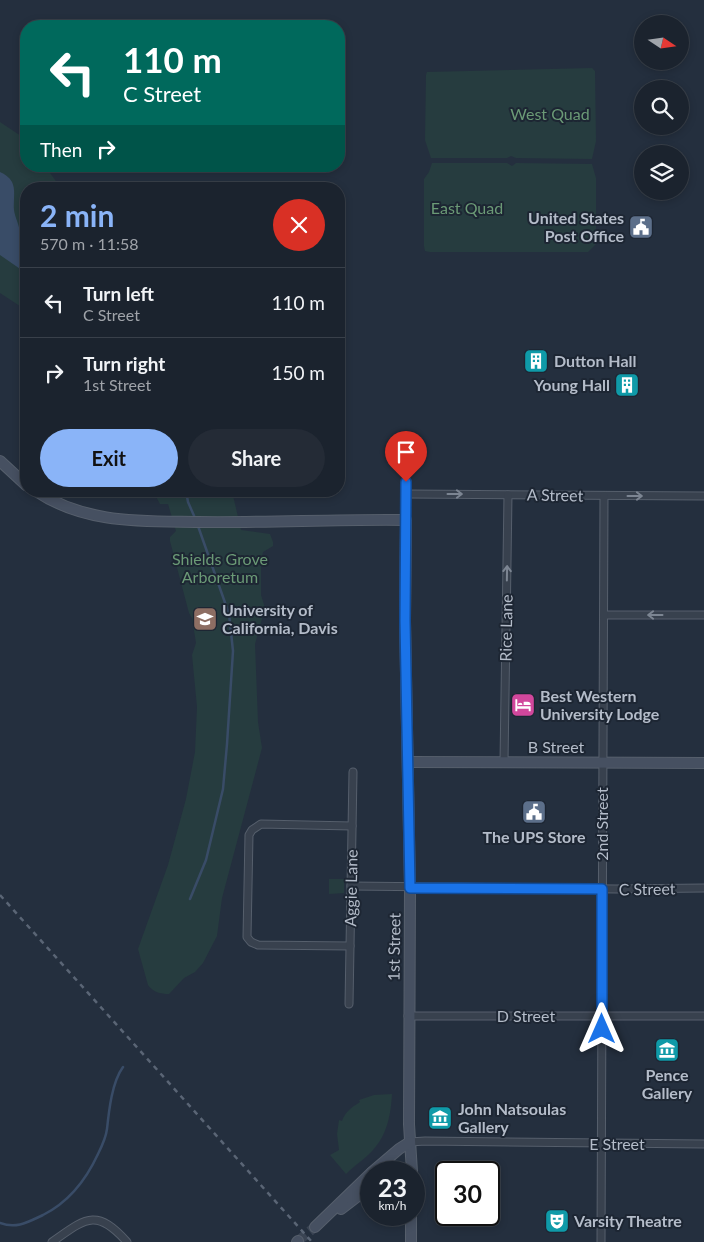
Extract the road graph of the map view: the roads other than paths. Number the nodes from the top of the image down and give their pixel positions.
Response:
1 (0, 461) edge
2 (20, 479) edge
3 (406, 482) dead end
4 (407, 494) junction
5 (508, 494) junction
6 (604, 496) junction
7 (704, 496) edge
8 (46, 497) edge
9 (406, 520) junction
10 (604, 615) junction
11 (704, 615) edge
12 (408, 762) junction
13 (504, 762) junction
14 (603, 762) junction
15 (704, 763) edge
16 (353, 772) dead end
17 (352, 826) junction
18 (351, 886) junction
19 (410, 888) junction
20 (704, 888) edge
21 (602, 889) junction
22 (350, 946) junction
23 (349, 1004) dead end
24 (408, 1016) junction
25 (602, 1016) junction
26 (704, 1016) edge
27 (410, 1142) junction
28 (602, 1144) junction
29 (704, 1144) edge
30 (385, 1161) edge
31 (411, 1161) edge
32 (360, 1184) edge
33 (360, 1195) edge
34 (330, 1213) junction
35 (315, 1226) tunnel mouth
36 (412, 1226) edge
37 (52, 1242) edge
38 (127, 1242) edge
39 (411, 1242) edge
40 (602, 1242) edge

1 - 2 street
3 - 4 street, 1st Street
4 -> 5 street, A Street
4 - 9 street, 1st Street
5 - 6 street, A Street
13 -> 5 street, Rice Lane
6 -> 7 street, A Street
6 - 10 street, 2nd Street
8 - 9 street
9 - 12 street, 1st Street
11 -> 10 street
10 - 14 street, 2nd Street
12 - 13 street, B Street
12 - 19 street, 1st Street
13 - 14 street, B Street
14 - 15 street, B Street
14 - 21 street, 2nd Street
16 - 17 street, Aggie Lane
17 - 18 street, Aggie Lane
17 - 22 street
18 - 19 street, C Street
18 - 22 street, Aggie Lane
19 - 21 street, C Street
19 - 24 street, 1st Street
20 - 21 street, C Street
21 - 25 street, 2nd Street
22 - 23 street, Aggie Lane
24 - 25 street, D Street
24 - 27 street, 1st Street
25 - 26 street, D Street
25 - 28 street, 2nd Street
27 - 28 street, E Street
27 - 30 street
27 - 31 street, 1st Street
28 - 29 street, E Street
28 - 40 street, 2nd Street
32 - 34 street
33 - 34 street
34 - 35 street
36 - 39 street
37 - 38 street

